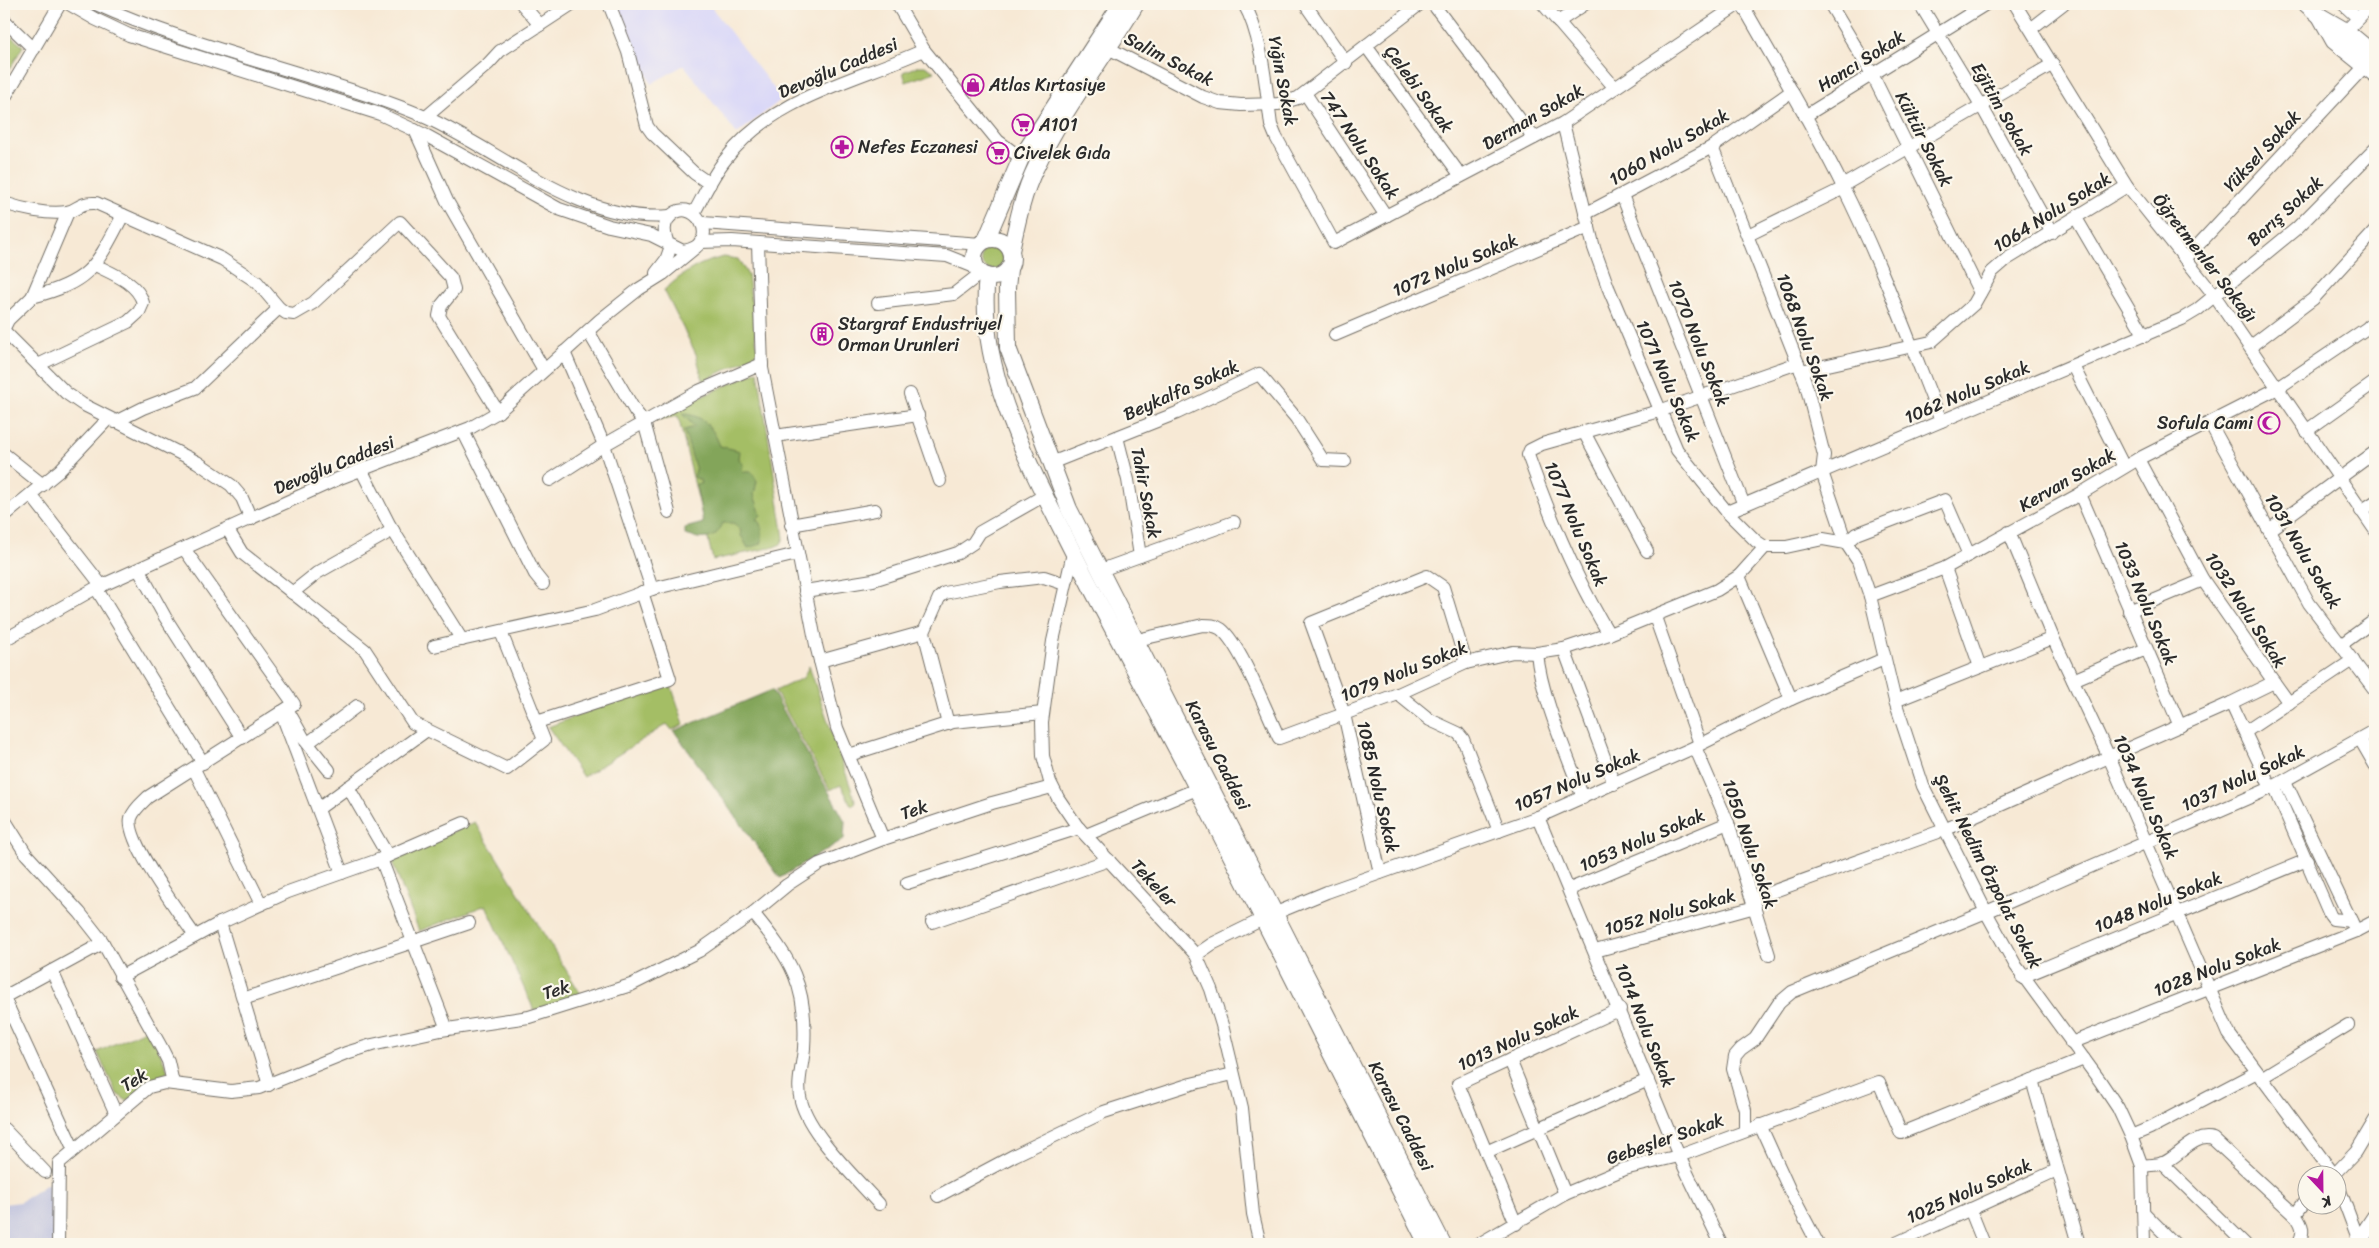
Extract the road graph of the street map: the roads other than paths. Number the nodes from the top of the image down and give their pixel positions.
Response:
1 (60, 4) edge
2 (69, 4) edge
3 (96, 4) edge
4 (522, 4) edge
5 (609, 4) edge
6 (897, 4) edge
7 (1136, 4) edge
8 (1244, 4) edge
9 (1305, 4) edge
10 (1420, 4) edge
11 (1433, 4) edge
12 (1543, 4) edge
13 (1585, 4) edge
14 (1740, 4) edge
15 (1830, 4) edge
16 (1920, 4) edge
17 (1986, 4) edge
18 (2015, 4) edge
19 (2063, 4) edge
20 (2306, 4) edge
21 (2343, 4) edge
22 (2372, 4) edge
23 (569, 5) edge
24 (1118, 5) edge
25 (2320, 16) junction
26 (2358, 18) junction
27 (4, 20) edge
28 (1558, 22) junction
29 (540, 25) junction
30 (2032, 28) junction
31 (2346, 31) junction
32 (1938, 34) junction
33 (1366, 46) junction
34 (1108, 48) junction
35 (34, 49) junction
36 (924, 50) junction
37 (2373, 59) edge
38 (1346, 63) junction
39 (2053, 64) junction
40 (1872, 74) junction
41 (1615, 88) junction
42 (1792, 91) junction
43 (1305, 93) junction
44 (4, 99) edge
45 (1268, 104) junction
46 (1981, 105) junction
47 (1805, 116) junction
48 (426, 117) junction
49 (1564, 123) junction
50 (415, 130) junction
51 (1534, 138) junction
52 (1712, 147) junction
53 (1909, 147) junction
54 (2375, 149) edge
55 (1020, 158) junction
56 (1461, 176) junction
57 (710, 184) junction
58 (2127, 186) junction
59 (1843, 187) junction
60 (1622, 195) junction
61 (4, 203) edge
62 (68, 212) junction
63 (123, 215) junction
64 (670, 216) junction
65 (1386, 216) junction
66 (699, 218) junction
67 (2076, 218) junction
68 (1587, 220) junction
69 (2375, 231) edge
70 (2052, 232) junction
71 (1748, 235) junction
72 (983, 242) junction
73 (669, 243) junction
74 (758, 243) junction
75 (1334, 243) joint
76 (698, 245) junction
77 (1011, 252) junction
78 (2184, 259) junction
79 (95, 265) junction
80 (1009, 269) junction
81 (981, 272) junction
82 (650, 282) junction
83 (1980, 293) junction
84 (2214, 295) junction
85 (32, 298) junction
86 (878, 303) dead end
87 (279, 308) junction
88 (2375, 320) edge
89 (4, 330) edge
90 (588, 331) junction
91 (1335, 335) dead end
92 (2145, 336) junction
93 (2251, 346) junction
94 (1912, 347) junction
95 (564, 352) junction
96 (762, 364) junction
97 (38, 365) junction
98 (2073, 366) junction
99 (1800, 367) junction
100 (544, 370) junction
101 (2375, 382) edge
102 (2278, 388) junction
103 (910, 394) dead end
104 (1701, 395) junction
105 (1659, 411) junction
106 (498, 412) junction
107 (918, 415) junction
108 (112, 420) junction
109 (644, 422) junction
110 (1941, 422) junction
111 (2210, 422) junction
112 (462, 431) junction
113 (2306, 431) junction
114 (1584, 432) junction
115 (775, 436) junction
116 (1117, 437) junction
117 (604, 445) junction
118 (2375, 452) edge
119 (4, 454) edge
120 (2138, 459) junction
121 (1345, 461) dead end
122 (1051, 463) junction
123 (2124, 468) junction
124 (362, 470) junction
125 (1822, 472) junction
126 (2338, 478) junction
127 (550, 480) dead end
128 (940, 481) dead end
129 (43, 485) junction
130 (1045, 494) junction
131 (2080, 494) junction
132 (32, 495) junction
133 (2375, 502) edge
134 (1744, 505) junction
135 (875, 510) dead end
136 (2361, 511) junction
137 (669, 512) dead end
138 (1728, 512) junction
139 (4, 516) edge
140 (251, 518) junction
141 (1234, 522) dead end
142 (791, 525) junction
143 (228, 530) junction
144 (393, 530) junction
145 (2269, 530) junction
146 (2375, 530) edge
147 (2009, 532) junction
148 (1846, 543) junction
149 (1765, 547) junction
150 (185, 550) junction
151 (1647, 551) dead end
152 (1074, 553) junction
153 (797, 554) junction
154 (1969, 555) junction
155 (1140, 556) junction
156 (1945, 568) junction
157 (139, 570) junction
158 (1101, 570) junction
159 (1739, 576) junction
160 (2203, 580) junction
161 (543, 584) dead end
162 (1065, 584) junction
163 (99, 587) junction
164 (647, 591) junction
165 (805, 591) junction
166 (292, 593) junction
167 (1870, 596) junction
168 (2129, 611) junction
169 (1655, 617) junction
170 (2375, 620) edge
171 (501, 632) junction
172 (924, 632) junction
173 (1609, 634) junction
174 (2053, 638) junction
175 (4, 640) edge
176 (462, 640) junction
177 (1137, 640) junction
178 (2342, 644) junction
179 (434, 646) dead end
180 (1564, 649) junction
181 (2146, 649) junction
182 (1537, 653) junction
183 (1884, 659) junction
184 (2353, 660) junction
185 (820, 661) junction
186 (1466, 663) junction
187 (1980, 667) junction
188 (2073, 680) junction
189 (2274, 682) junction
190 (2375, 690) edge
191 (1398, 694) junction
192 (1791, 699) junction
193 (1895, 701) junction
194 (2231, 703) junction
195 (2289, 703) junction
196 (358, 706) dead end
197 (284, 710) junction
198 (1043, 713) junction
199 (1344, 714) junction
200 (537, 722) junction
201 (948, 724) junction
202 (2180, 726) junction
203 (427, 730) junction
204 (2375, 730) edge
205 (2245, 732) junction
206 (242, 738) junction
207 (2360, 739) junction
208 (308, 743) junction
209 (1698, 745) junction
210 (848, 755) junction
211 (2109, 757) junction
212 (2375, 765) edge
213 (199, 766) junction
214 (329, 770) dead end
215 (1614, 784) junction
216 (2277, 785) junction
217 (1052, 787) junction
218 (348, 788) junction
219 (1197, 789) junction
220 (1583, 798) junction
221 (318, 809) junction
222 (1538, 817) junction
223 (4, 819) edge
224 (464, 823) dead end
225 (1728, 823) junction
226 (1944, 830) junction
227 (1499, 831) junction
228 (1082, 832) junction
229 (883, 839) junction
230 (2146, 842) junction
231 (385, 858) junction
232 (1109, 860) junction
233 (2307, 860) junction
234 (342, 873) junction
235 (1380, 873) junction
236 (907, 883) dead end
237 (1570, 889) junction
238 (1753, 903) junction
239 (261, 904) junction
240 (1986, 912) junction
241 (753, 913) junction
242 (2178, 913) junction
243 (1269, 916) junction
244 (2375, 921) edge
245 (932, 922) dead end
246 (220, 923) junction
247 (469, 923) dead end
248 (2353, 926) junction
249 (195, 936) junction
250 (413, 942) junction
251 (103, 943) junction
252 (1596, 951) junction
253 (1196, 955) junction
254 (1768, 955) dead end
255 (52, 970) junction
256 (120, 977) junction
257 (2022, 977) junction
258 (2210, 989) junction
259 (4, 998) edge
260 (243, 999) junction
261 (1620, 1009) junction
262 (2348, 1025) dead end
263 (447, 1029) junction
264 (2071, 1043) junction
265 (2084, 1059) junction
266 (1510, 1060) junction
267 (1233, 1074) junction
268 (2259, 1075) junction
269 (1648, 1080) junction
270 (2032, 1080) junction
271 (173, 1083) junction
272 (269, 1084) junction
273 (116, 1114) junction
274 (2375, 1120) edge
275 (1760, 1124) junction
276 (4, 1129) edge
277 (1538, 1129) junction
278 (1745, 1130) junction
279 (2131, 1136) junction
280 (74, 1150) junction
281 (1486, 1152) junction
282 (1679, 1156) junction
283 (2162, 1164) junction
284 (2142, 1166) junction
285 (2327, 1166) edge
286 (2344, 1166) edge
287 (2057, 1170) junction
288 (45, 1172) dead end
289 (1565, 1194) junction
290 (938, 1196) dead end
291 (2346, 1203) edge
292 (879, 1204) dead end
293 (1970, 1209) junction
294 (2144, 1214) junction
295 (2295, 1215) joint
296 (2375, 1217) edge
297 (1516, 1224) junction
298 (2375, 1236) edge
299 (1921, 1238) edge
300 (2362, 1243) edge
301 (58, 1244) edge
302 (1260, 1244) edge
303 (1427, 1244) edge
304 (1443, 1244) edge
305 (1479, 1244) edge
306 (1721, 1244) edge
307 (1818, 1244) edge
308 (1894, 1244) edge
309 (1984, 1244) edge
310 (2079, 1244) edge
311 (2144, 1244) edge
312 (2175, 1244) edge
313 (2245, 1244) edge
314 (2298, 1244) edge

1 - 35 street
2 - 50 street
3 - 48 street
4 - 29 street
5 - 57 street
6 - 36 street
7 - 34 main road
8 - 45 street, Yığın Sokak
9 - 38 street
10 - 33 street, Salim Sokak
11 - 51 street
12 - 28 street
13 - 28 street
14 - 41 street, Derman Sokak
14 - 42 street
15 - 40 street, Kültür Sokak
16 - 32 street, Eğitim Sokak
17 - 32 street, Hancı Sokak
18 - 30 street, Öğretmenler Sokağı
19 - 30 street
20 - 25 main road
21 - 26 street
22 - 26 street
23 - 29 street
24 - 55 main road
25 - 31 main road
25 - 37 main road
26 - 31 street
27 - 35 street
28 - 41 street
29 - 48 street
30 - 39 street, Öğretmenler Sokağı
31 - 37 main road
32 - 40 street, Hancı Sokak
32 - 46 street, Eğitim Sokak
33 - 38 street, Salim Sokak
33 - 56 street, Çelebi Sokak
34 - 45 street, Salim Sokak
34 - 77 main road
35 - 44 street
36 - 55 street
36 - 57 street, Devoğlu Caddesi
37 - 78 street, Yüksel Sokak
38 - 43 street, Salim Sokak
39 - 46 street
39 - 58 street, Öğretmenler Sokağı
40 - 47 street, Hancı Sokak
40 - 53 street, Kültür Sokak
41 - 49 street, Derman Sokak
42 - 47 street
42 - 52 street, 1060 Nolu Sokak
43 - 45 street, Salim Sokak
43 - 65 street, 747 Nolu Sokak
45 - 75 street, Yığın Sokak
46 - 53 street
46 - 70 street, Eğitim Sokak
47 - 59 street
48 - 64 street
49 - 51 street, Derman Sokak
49 - 68 street, 1071 Nolu Sokak
50 - 73 street
50 - 100 street
51 - 56 street, Derman Sokak
52 - 60 street, 1060 Nolu Sokak
52 - 71 street, 1068 Nolu Sokak
53 - 59 street
53 - 83 street, Kültür Sokak
54 - 84 street, Barış Sokak
55 - 72 main road
56 - 65 street, Derman Sokak
57 - 66 street, Devoğlu Caddesi
58 - 67 street, 1064 Nolu Sokak
58 - 78 street, Öğretmenler Sokağı
59 - 71 street
59 - 94 street
60 - 68 street, 1060 Nolu Sokak
60 - 104 street, 1070 Nolu Sokak
61 - 62 street
62 - 63 street
62 - 85 street
63 - 79 street
63 - 87 street
64 - 66 street
64 - 73 street
65 - 75 street, Derman Sokak
66 - 72 street
66 - 76 street
67 - 70 street, 1064 Nolu Sokak
67 - 92 street
68 - 91 street, 1072 Nolu Sokak
68 - 105 street, 1071 Nolu Sokak
69 - 93 street
70 - 83 street, 1064 Nolu Sokak
71 - 99 street, 1068 Nolu Sokak
72 - 77 main road
72 - 81 main road
73 - 76 street
73 - 82 street
74 - 76 street
74 - 81 street
74 - 96 street
76 - 82 street
77 - 80 main road
78 - 84 street, Öğretmenler Sokağı
79 - 85 street
79 - 97 street
80 - 81 main road
80 - 122 main road, Karasu Caddesi
81 - 86 street
81 - 130 main road, Karasu Caddesi
82 - 90 street, Devoğlu Caddesi
83 - 94 street, 1064 Nolu Sokak
84 - 92 street, 1062 Nolu Sokak
84 - 93 street, Öğretmenler Sokağı
85 - 89 street
87 - 106 street
87 - 108 street
88 - 102 street, Kervan Sokak
89 - 97 street
90 - 95 street, Devoğlu Caddesi
90 - 109 street
92 - 98 street, 1062 Nolu Sokak
93 - 102 street, Öğretmenler Sokağı
94 - 99 street, 1064 Nolu Sokak
94 - 110 street
95 - 100 street, Devoğlu Caddesi
95 - 117 street
96 - 109 street
96 - 115 street
97 - 108 street
98 - 110 street, 1062 Nolu Sokak
98 - 123 street
99 - 104 street, 1064 Nolu Sokak
99 - 125 street, 1068 Nolu Sokak
100 - 106 street, Devoğlu Caddesi
101 - 113 street
102 - 111 street, Kervan Sokak
102 - 113 street, Öğretmenler Sokağı
103 - 107 street
104 - 105 street, 1064 Nolu Sokak
104 - 134 street, 1070 Nolu Sokak
105 - 114 street, 1064 Nolu Sokak
105 - 138 street, 1071 Nolu Sokak
106 - 112 street, Devoğlu Caddesi
107 - 115 street
107 - 128 street
108 - 129 street
108 - 140 street
109 - 117 street
109 - 137 street
110 - 125 street, 1062 Nolu Sokak
111 - 120 street, Kervan Sokak
111 - 145 street, 1031 Nolu Sokak
112 - 124 street, Devoğlu Caddesi
112 - 161 street
113 - 126 street, Öğretmenler Sokağı
114 - 151 street
114 - 173 street, 1077 Nolu Sokak
115 - 142 street
116 - 121 street, Beykalfa Sokak
116 - 122 street, Beykalfa Sokak
116 - 155 street, Tahir Sokak
117 - 127 street
117 - 164 street
118 - 126 street
119 - 129 street
120 - 123 street, Kervan Sokak
120 - 160 street, 1032 Nolu Sokak
122 - 158 main road, Karasu Caddesi
123 - 131 street, Kervan Sokak
124 - 140 street, Devoğlu Caddesi
124 - 144 street
125 - 134 street, 1062 Nolu Sokak
125 - 148 street, 1068 Nolu Sokak
126 - 136 street, Öğretmenler Sokağı
126 - 145 street
129 - 132 street
130 - 152 main road, Karasu Caddesi
130 - 165 street
131 - 147 street, Kervan Sokak
131 - 168 street, 1033 Nolu Sokak
132 - 139 street
132 - 163 street
133 - 136 street
134 - 138 street, 1062 Nolu Sokak
135 - 142 street
136 - 146 street, Öğretmenler Sokağı
138 - 149 street, 1071 Nolu Sokak
140 - 143 street, Devoğlu Caddesi
141 - 155 street
142 - 153 street
143 - 150 street, Devoğlu Caddesi
143 - 166 street
144 - 166 street
144 - 176 street
145 - 178 street, 1031 Nolu Sokak
147 - 154 street, Kervan Sokak
147 - 174 street, 1034 Nolu Sokak
148 - 149 street
148 - 154 street
148 - 167 street, Şehit Nedim Özpolat Sokak
149 - 159 street
150 - 157 street, Devoğlu Caddesi
150 - 197 street
152 - 162 street, Tekeler
152 - 219 main road, Karasu Caddesi
153 - 164 street
153 - 165 street
154 - 156 street, Kervan Sokak
155 - 158 street
156 - 167 street, Kervan Sokak
156 - 187 street
157 - 163 street, Devoğlu Caddesi
157 - 206 street
158 - 177 main road, Karasu Caddesi
159 - 169 street, 1079 Nolu Sokak
159 - 192 street
160 - 168 street
160 - 189 street, 1032 Nolu Sokak
162 - 172 street
162 - 198 street, Tekeler
163 - 175 street, Devoğlu Caddesi
163 - 213 street
164 - 171 street
164 - 200 street
165 - 185 street
166 - 203 street
167 - 183 street, Şehit Nedim Özpolat Sokak
168 - 181 street, 1033 Nolu Sokak
169 - 173 street, 1079 Nolu Sokak
169 - 209 street, 1050 Nolu Sokak
170 - 178 street
171 - 176 street
171 - 200 street
172 - 185 street
172 - 201 street
173 - 180 street, 1079 Nolu Sokak
174 - 187 street
174 - 188 street, 1034 Nolu Sokak
176 - 179 street
177 - 199 street, 1079 Nolu Sokak
177 - 243 main road, Karasu Caddesi
178 - 184 street, 1031 Nolu Sokak
180 - 182 street, 1079 Nolu Sokak
180 - 215 street
181 - 188 street
181 - 202 street, 1033 Nolu Sokak
182 - 186 street, 1079 Nolu Sokak
182 - 220 street
183 - 192 street, 1057 Nolu Sokak
183 - 193 street, Şehit Nedim Özpolat Sokak
184 - 190 street, 1031 Nolu Sokak
184 - 195 street
185 - 210 street
186 - 191 street, 1079 Nolu Sokak
186 - 199 street, 1085 Nolu Sokak
187 - 193 street
188 - 211 street, 1034 Nolu Sokak
189 - 194 street, 1032 Nolu Sokak
189 - 195 street
191 - 199 street, 1079 Nolu Sokak
191 - 227 street
192 - 209 street, 1057 Nolu Sokak
193 - 226 street, Şehit Nedim Özpolat Sokak
194 - 202 street, 1032 Nolu Sokak
194 - 205 street
195 - 205 street
196 - 208 street
197 - 206 street
197 - 208 street
197 - 221 street
198 - 201 street
198 - 217 street, Tekeler
199 - 235 street, 1085 Nolu Sokak
200 - 203 street
201 - 210 street
202 - 211 street, 1032 Nolu Sokak
203 - 218 street
204 - 207 street, 1037 Nolu Sokak
205 - 216 street
206 - 213 street
207 - 212 street
207 - 216 street, 1037 Nolu Sokak
208 - 214 street
209 - 215 street, 1057 Nolu Sokak
209 - 225 street, 1050 Nolu Sokak
210 - 229 street
211 - 226 street, 1032 Nolu Sokak
211 - 230 street, 1034 Nolu Sokak
213 - 239 street
213 - 249 street
215 - 220 street, 1057 Nolu Sokak
216 - 230 street, 1037 Nolu Sokak
216 - 233 street
216 - 248 street
217 - 228 street, Tekeler
217 - 229 street, Tek
218 - 221 street
218 - 231 street
219 - 228 street
219 - 243 main road, Karasu Caddesi
220 - 222 street, 1057 Nolu Sokak
221 - 234 street
222 - 227 street, 1057 Nolu Sokak
222 - 237 street, 1014 Nolu Sokak
223 - 251 street
224 - 231 street
225 - 237 street, 1053 Nolu Sokak
225 - 238 street, 1050 Nolu Sokak
226 - 238 street, 1052 Nolu Sokak
226 - 240 street, Şehit Nedim Özpolat Sokak
227 - 235 street, 1057 Nolu Sokak
228 - 232 street, Tekeler
228 - 236 street
229 - 241 street, Tek
230 - 240 street, 1037 Nolu Sokak
230 - 242 street, 1034 Nolu Sokak
231 - 234 street
231 - 250 street
232 - 245 street
232 - 253 street, Tekeler
233 - 242 street, 1048 Nolu Sokak
233 - 248 street
234 - 239 street
235 - 243 street, 1057 Nolu Sokak
237 - 252 street, 1014 Nolu Sokak
238 - 252 street, 1052 Nolu Sokak
238 - 254 street, 1050 Nolu Sokak
239 - 246 street
240 - 257 street, Şehit Nedim Özpolat Sokak
240 - 278 street, Gebeşler Sokak
241 - 263 street, Tek
241 - 292 street
242 - 257 street, 1048 Nolu Sokak
242 - 258 street, 1034 Nolu Sokak
243 - 253 street, 1057 Nolu Sokak
243 - 303 main road, Karasu Caddesi
243 - 304 main road, Karasu Caddesi
244 - 248 street, 1028 Nolu Sokak
246 - 249 street
246 - 260 street
247 - 250 street
248 - 258 street, 1028 Nolu Sokak
249 - 256 street
250 - 260 street
250 - 263 street
251 - 255 street
251 - 256 street
252 - 261 street, 1014 Nolu Sokak
253 - 267 street, Tekeler
255 - 259 street
255 - 273 street
256 - 271 street
257 - 264 street, Şehit Nedim Özpolat Sokak
258 - 264 street, 1028 Nolu Sokak
258 - 268 street, 1034 Nolu Sokak
259 - 280 street
260 - 272 street
261 - 266 street, 1013 Nolu Sokak
261 - 269 street, 1014 Nolu Sokak
262 - 268 street
263 - 272 street, Tek
264 - 265 street, Şehit Nedim Özpolat Sokak
265 - 270 street
265 - 279 street, Şehit Nedim Özpolat Sokak
266 - 277 street
266 - 281 street, 1013 Nolu Sokak
267 - 290 street
267 - 302 street, Tekeler
268 - 279 street
268 - 285 street, 1034 Nolu Sokak
269 - 277 street
269 - 282 street, 1014 Nolu Sokak
270 - 275 street
270 - 287 street
271 - 272 street, Tek
271 - 273 street, Tek
273 - 280 street, Tek
274 - 286 street
275 - 278 street
275 - 307 street
276 - 288 street
277 - 281 street
277 - 289 street
278 - 282 street, Gebeşler Sokak
279 - 284 street, Şehit Nedim Özpolat Sokak
280 - 301 street, Tek
281 - 297 street, 1013 Nolu Sokak
282 - 289 street, Gebeşler Sokak
282 - 306 street, 1014 Nolu Sokak
283 - 284 street
283 - 295 street
283 - 313 street
284 - 294 street, Şehit Nedim Özpolat Sokak
287 - 293 street, 1025 Nolu Sokak
287 - 310 street
289 - 297 street, Gebeşler Sokak
291 - 300 street, 1034 Nolu Sokak
293 - 299 street, 1025 Nolu Sokak
293 - 309 street
294 - 311 street, Şehit Nedim Özpolat Sokak
294 - 312 street
295 - 314 street
296 - 300 main road
297 - 305 street, Gebeşler Sokak
298 - 300 main road
299 - 308 street, 1025 Nolu Sokak

